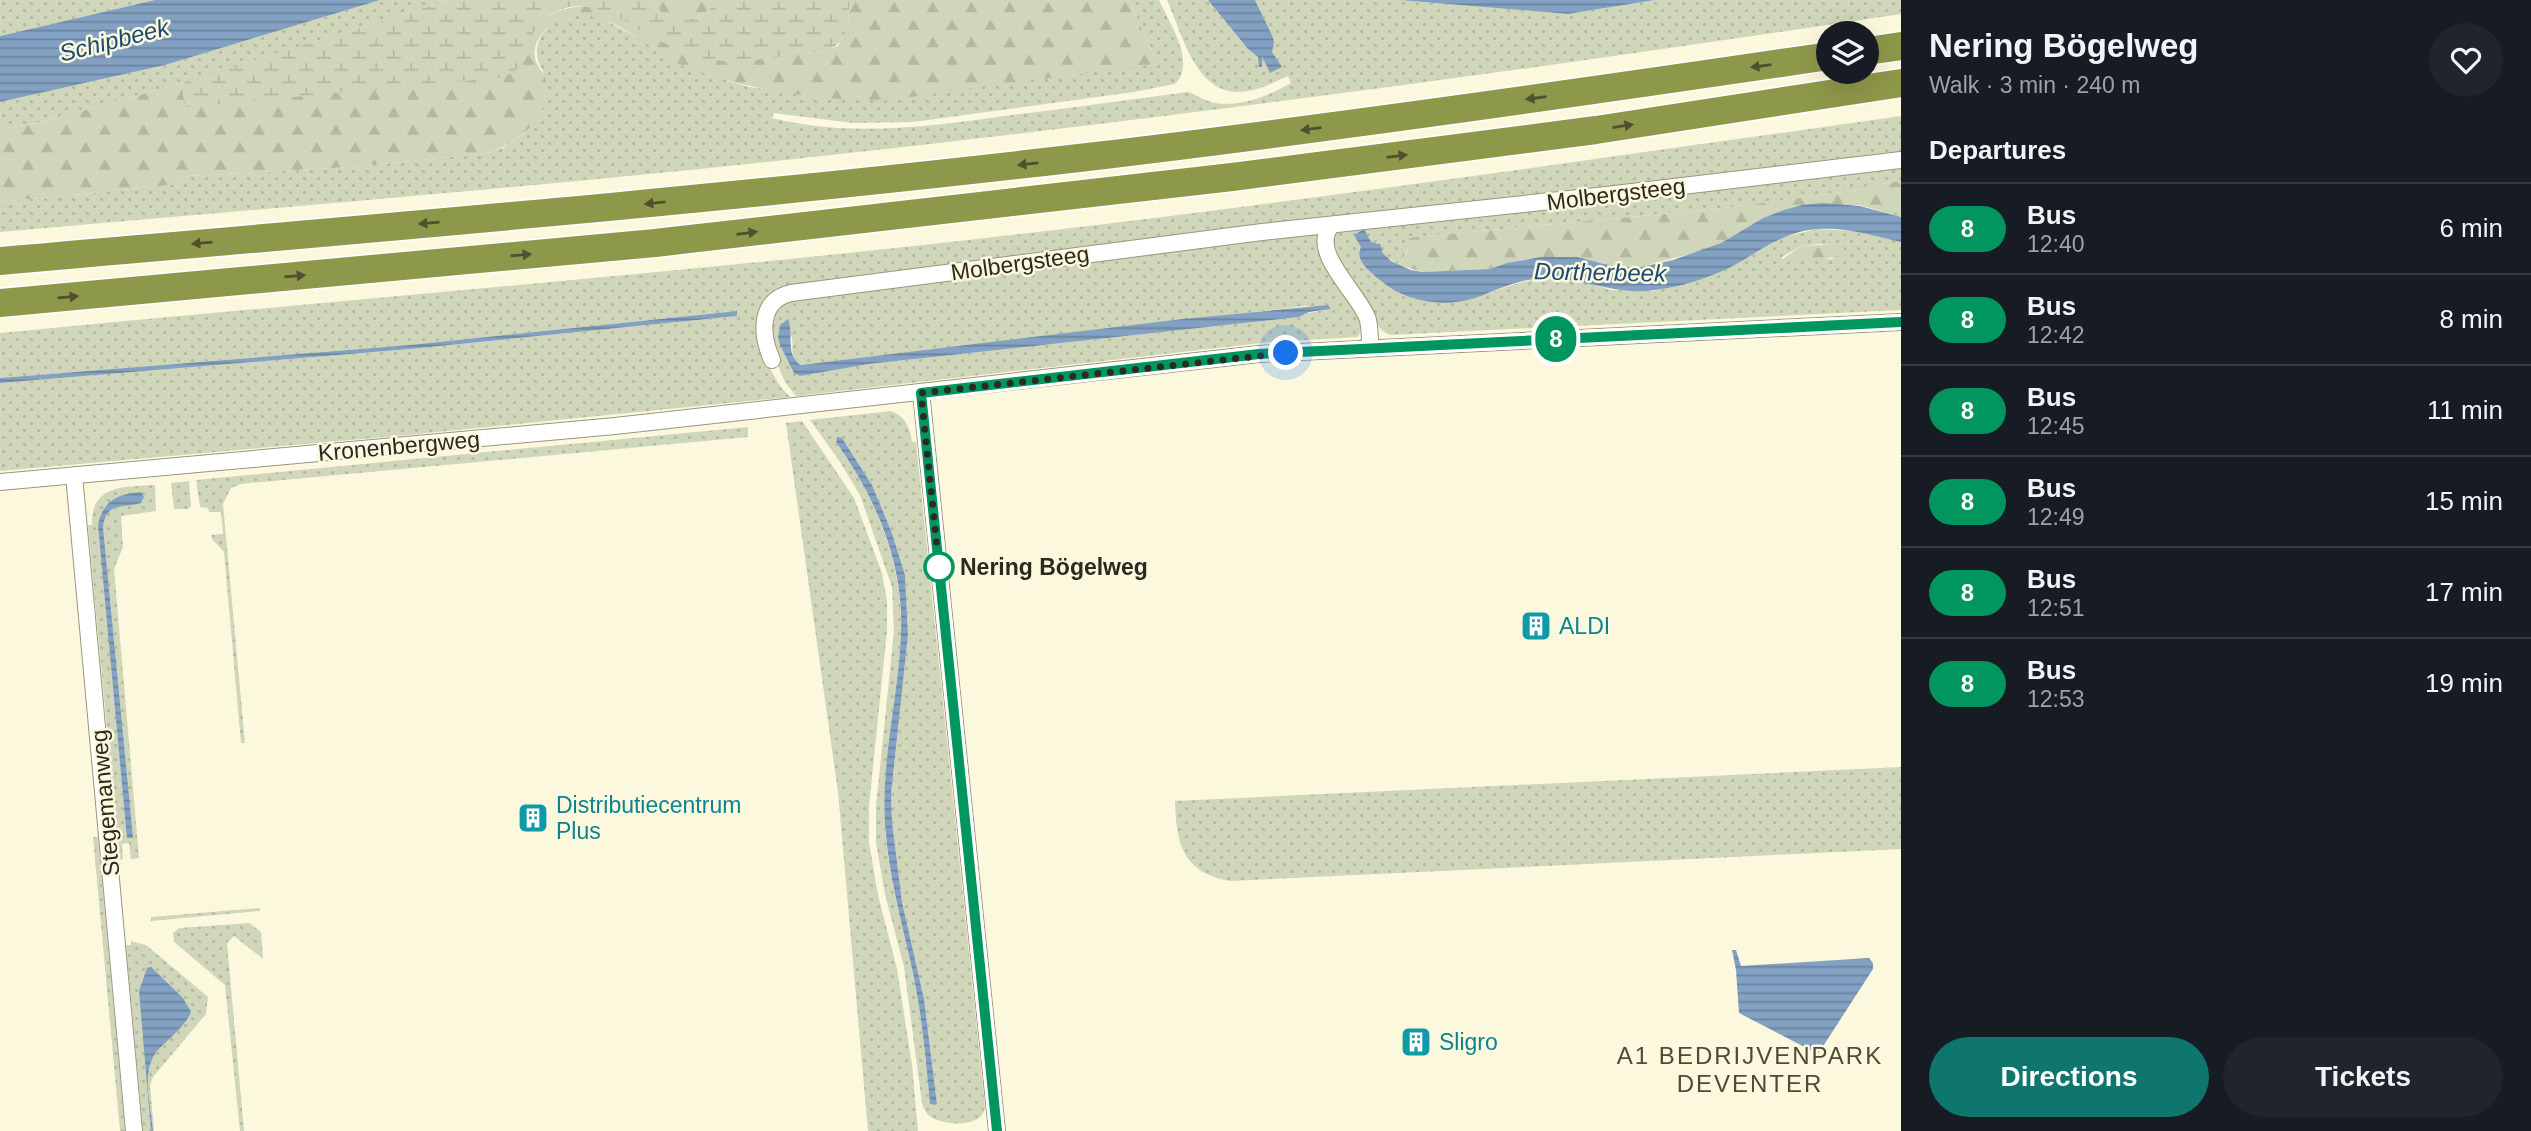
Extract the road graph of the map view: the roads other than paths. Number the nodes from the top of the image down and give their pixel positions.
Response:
1 (1901, 46) edge
2 (1879, 49) edge
3 (1816, 58) edge
4 (1901, 83) edge
5 (1901, 160) edge
6 (1332, 225) junction
7 (0, 261) edge
8 (0, 303) edge
9 (1901, 322) edge
10 (1370, 347) junction
11 (772, 360) dead end
12 (921, 393) junction
13 (74, 475) junction
14 (0, 482) edge
15 (134, 1131) edge
16 (997, 1131) edge

1 - 2 highway
3 -> 7 highway
8 -> 4 highway
5 - 6 street, Molbergsteeg
6 - 10 street
6 - 11 street, Molbergsteeg
9 - 10 street, Kronenbergweg
10 - 12 street, Kronenbergweg
12 - 13 street, Kronenbergweg
12 - 16 street
13 - 14 street, Kronenbergweg
13 - 15 street, Stegemanweg

